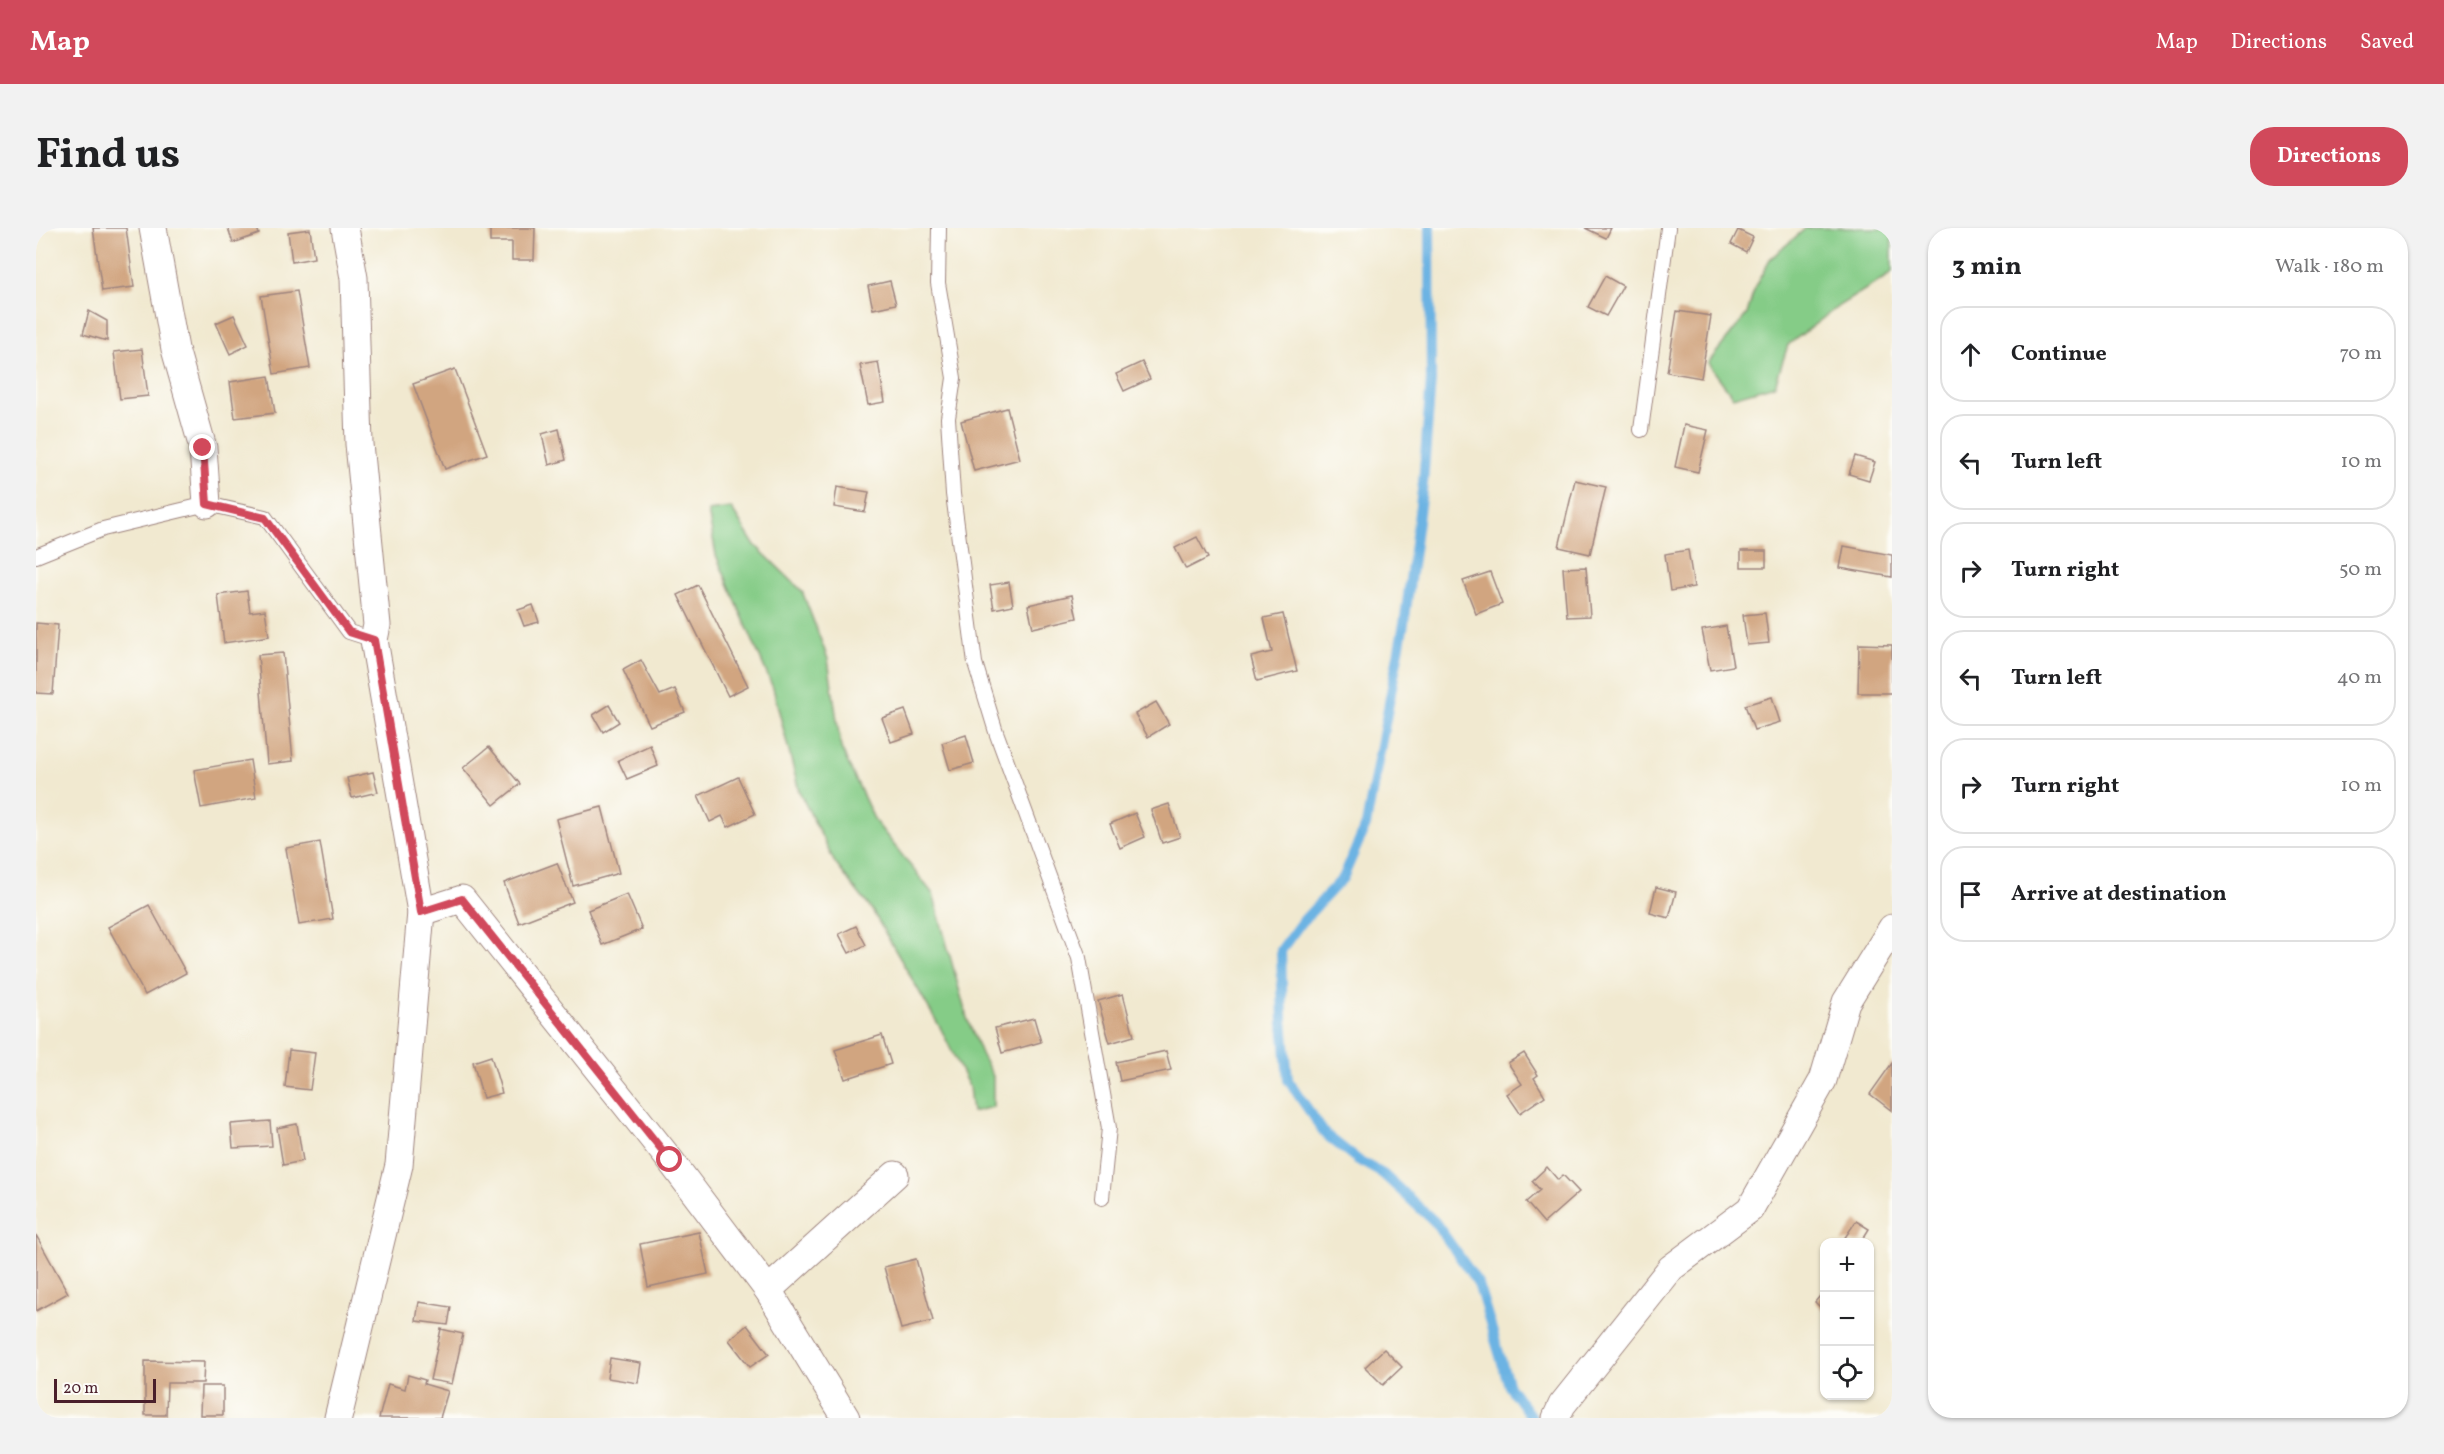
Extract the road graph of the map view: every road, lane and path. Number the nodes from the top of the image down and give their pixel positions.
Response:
1 (153, 228) edge
2 (345, 228) edge
3 (939, 228) edge
4 (1668, 228) edge
5 (1641, 430) dead end
6 (207, 504) junction
7 (36, 556) edge
8 (374, 640) junction
9 (421, 912) junction
10 (1892, 928) edge
11 (895, 1175) dead end
12 (1102, 1198) dead end
13 (768, 1290) junction
14 (338, 1418) edge
15 (846, 1418) edge
16 (1556, 1418) edge

1 - 6 street
2 - 8 street
3 - 12 lane
4 - 5 lane
6 - 7 lane
6 - 8 lane
8 - 9 street
9 - 13 street
9 - 14 street
10 - 16 street
11 - 13 street
13 - 15 street

